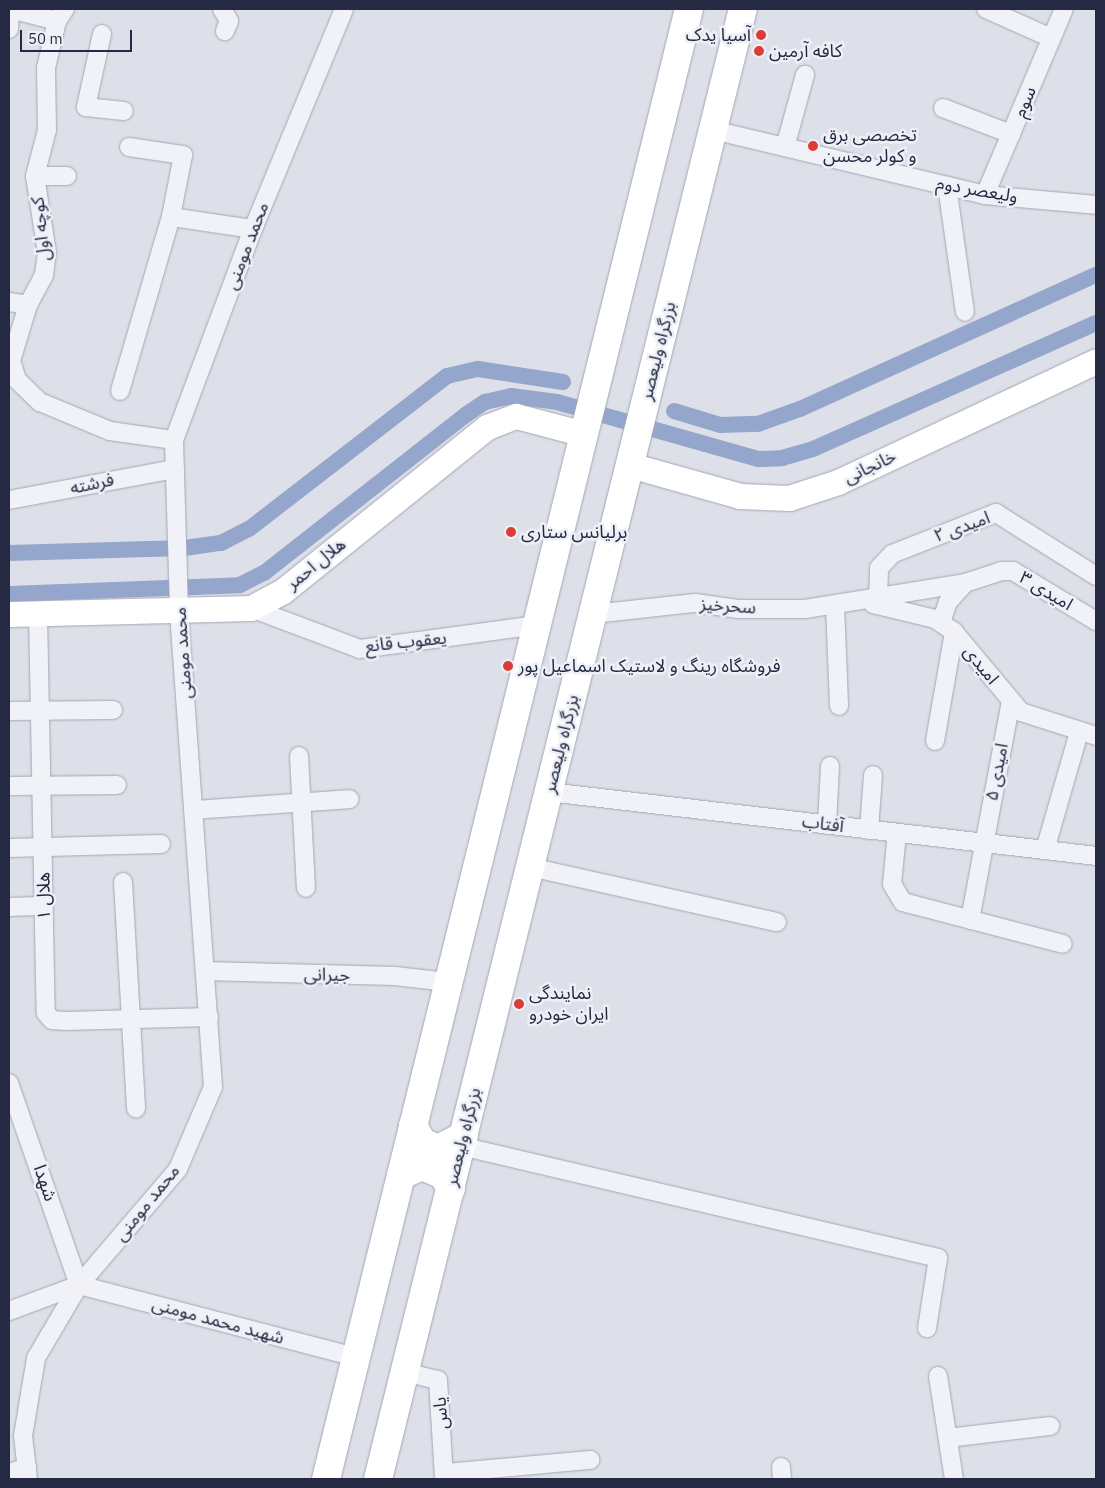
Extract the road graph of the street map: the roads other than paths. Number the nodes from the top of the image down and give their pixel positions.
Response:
1 (10, 9) edge
2 (222, 9) edge
3 (344, 9) edge
4 (689, 9) edge
5 (743, 9) edge
6 (986, 9) edge
7 (1064, 9) edge
8 (61, 15) edge
9 (9, 29) edge
10 (226, 31) dead end
11 (102, 34) dead end
12 (1051, 38) junction
13 (805, 75) dead end
14 (943, 108) dead end
15 (124, 111) dead end
16 (713, 130) junction
17 (1011, 134) junction
18 (129, 147) dead end
19 (785, 147) junction
20 (35, 176) junction
21 (68, 176) dead end
22 (947, 186) junction
23 (985, 195) junction
24 (1096, 205) edge
25 (171, 216) junction
26 (253, 229) junction
27 (9, 302) edge
28 (28, 305) junction
29 (965, 312) dead end
30 (1096, 361) edge
31 (120, 391) dead end
32 (584, 434) junction
33 (174, 440) junction
34 (630, 465) junction
35 (175, 469) junction
36 (9, 500) edge
37 (1096, 576) edge
38 (965, 583) junction
39 (870, 600) junction
40 (179, 604) junction
41 (835, 605) junction
42 (251, 608) junction
43 (38, 613) junction
44 (9, 614) edge
45 (593, 614) junction
46 (1096, 621) edge
47 (537, 625) junction
48 (948, 628) junction
49 (1011, 702) junction
50 (839, 706) dead end
51 (40, 710) junction
52 (113, 710) dead end
53 (9, 711) edge
54 (1079, 732) junction
55 (1096, 736) edge
56 (936, 741) dead end
57 (299, 756) dead end
58 (830, 766) dead end
59 (873, 775) dead end
60 (116, 785) dead end
61 (9, 786) edge
62 (41, 786) junction
63 (549, 792) junction
64 (350, 798) dead end
65 (301, 804) junction
66 (194, 810) junction
67 (827, 825) junction
68 (869, 830) junction
69 (897, 833) junction
70 (983, 843) junction
71 (161, 844) dead end
72 (43, 847) junction
73 (9, 848) edge
74 (1045, 850) junction
75 (1096, 856) edge
76 (530, 867) junction
77 (123, 882) dead end
78 (306, 888) dead end
79 (44, 906) junction
80 (9, 907) edge
81 (970, 920) junction
82 (777, 922) dead end
83 (1063, 944) dead end
84 (205, 971) junction
85 (448, 982) junction
86 (208, 1017) junction
87 (131, 1019) junction
88 (9, 1083) edge
89 (136, 1109) dead end
90 (413, 1125) junction
91 (462, 1141) junction
92 (401, 1175) junction
93 (450, 1189) junction
94 (79, 1285) junction
95 (9, 1311) edge
96 (927, 1328) dead end
97 (356, 1357) junction
98 (405, 1372) junction
99 (938, 1376) dead end
100 (26, 1404) junction
101 (9, 1408) edge
102 (1050, 1426) dead end
103 (948, 1438) junction
104 (590, 1460) dead end
105 (9, 1473) edge
106 (27, 1473) edge
107 (445, 1476) edge
108 (326, 1479) edge
109 (378, 1479) edge
110 (954, 1479) edge

1 - 8 street
1 - 9 street
2 - 10 street
3 - 26 street, محمد مومنی
4 - 32 highway
5 - 16 highway, بزرگراه ولیعصر
6 - 12 street
7 - 12 street, سوم
8 - 20 street, کوچه اول
11 - 15 street
12 - 17 street, سوم
13 - 19 street
14 - 17 street
16 - 19 street, ولیعصر دوم
16 - 34 highway, بزرگراه ولیعصر
17 - 23 street, سوم
18 - 25 street
19 - 22 street, ولیعصر دوم
20 - 21 street
20 - 28 street, کوچه اول
22 - 23 street, ولیعصر دوم
22 - 29 street
23 - 24 street, ولیعصر دوم
25 - 26 street
25 - 31 street
26 - 33 street, محمد مومنی
27 - 28 street
28 - 33 street, کوچه اول
30 - 34 main road, خانجانی
32 - 42 main road, هلال احمر
32 - 47 highway
33 - 35 street, محمد مومنی
34 - 45 highway, بزرگراه ولیعصر
35 - 36 street, فرشته
35 - 40 street, محمد مومنی
37 - 39 street, امیدی ۲
38 - 39 street, امیدی ۳
38 - 46 street, امیدی ۳
38 - 48 street, امیدی ۳
39 - 41 street, سحرخیز
39 - 48 street
40 - 42 main road, هلال احمر
40 - 43 main road, هلال احمر
40 - 66 street, محمد مومنی
41 - 45 street, سحرخیز
41 - 50 street
42 - 47 street, یعقوب قانع
43 - 44 main road, هلال احمر
43 - 51 street, هلال ۱
45 - 63 highway, بزرگراه ولیعصر
47 - 85 highway
48 - 49 street, امیدی
48 - 56 street, امیدی ۳
49 - 54 street, امیدی
49 - 70 street, امیدی ۵
51 - 52 street
51 - 53 street
51 - 62 street, هلال ۱
54 - 55 street, امیدی
54 - 74 street
57 - 65 street
58 - 67 street
59 - 68 street
60 - 62 street
61 - 62 street
62 - 72 street, هلال ۱
63 - 67 street, آفتاب
63 - 76 highway, بزرگراه ولیعصر
64 - 65 street
65 - 66 street
65 - 78 street
66 - 84 street, محمد مومنی
67 - 68 street, آفتاب
68 - 69 street, آفتاب
69 - 70 street, آفتاب
69 - 81 street
70 - 74 street, آفتاب
70 - 81 street, امیدی ۵
71 - 72 street
72 - 73 street
72 - 79 street, هلال ۱
74 - 75 street, آفتاب
76 - 82 street
76 - 91 highway, بزرگراه ولیعصر
77 - 87 street
79 - 80 street
79 - 87 street, هلال ۱
81 - 83 street
84 - 85 street, جیرانی
84 - 86 street, محمد مومنی
85 - 90 highway
86 - 87 street, هلال ۱
86 - 94 street, محمد مومنی
87 - 89 street
88 - 94 street, شهدا
90 - 91 highway
90 - 92 highway
91 - 93 highway, بزرگراه ولیعصر
91 - 96 street
92 - 93 highway
92 - 97 highway
93 - 98 highway, بزرگراه ولیعصر
94 - 95 street
94 - 97 street, شهید محمد مومنی
94 - 100 street, محمد مومنی
97 - 108 highway
98 - 107 street, یاس
98 - 109 highway, بزرگراه ولیعصر
99 - 103 street
100 - 101 street
100 - 106 street, محمد مومنی
102 - 103 street
103 - 110 street
104 - 107 street
105 - 106 street

